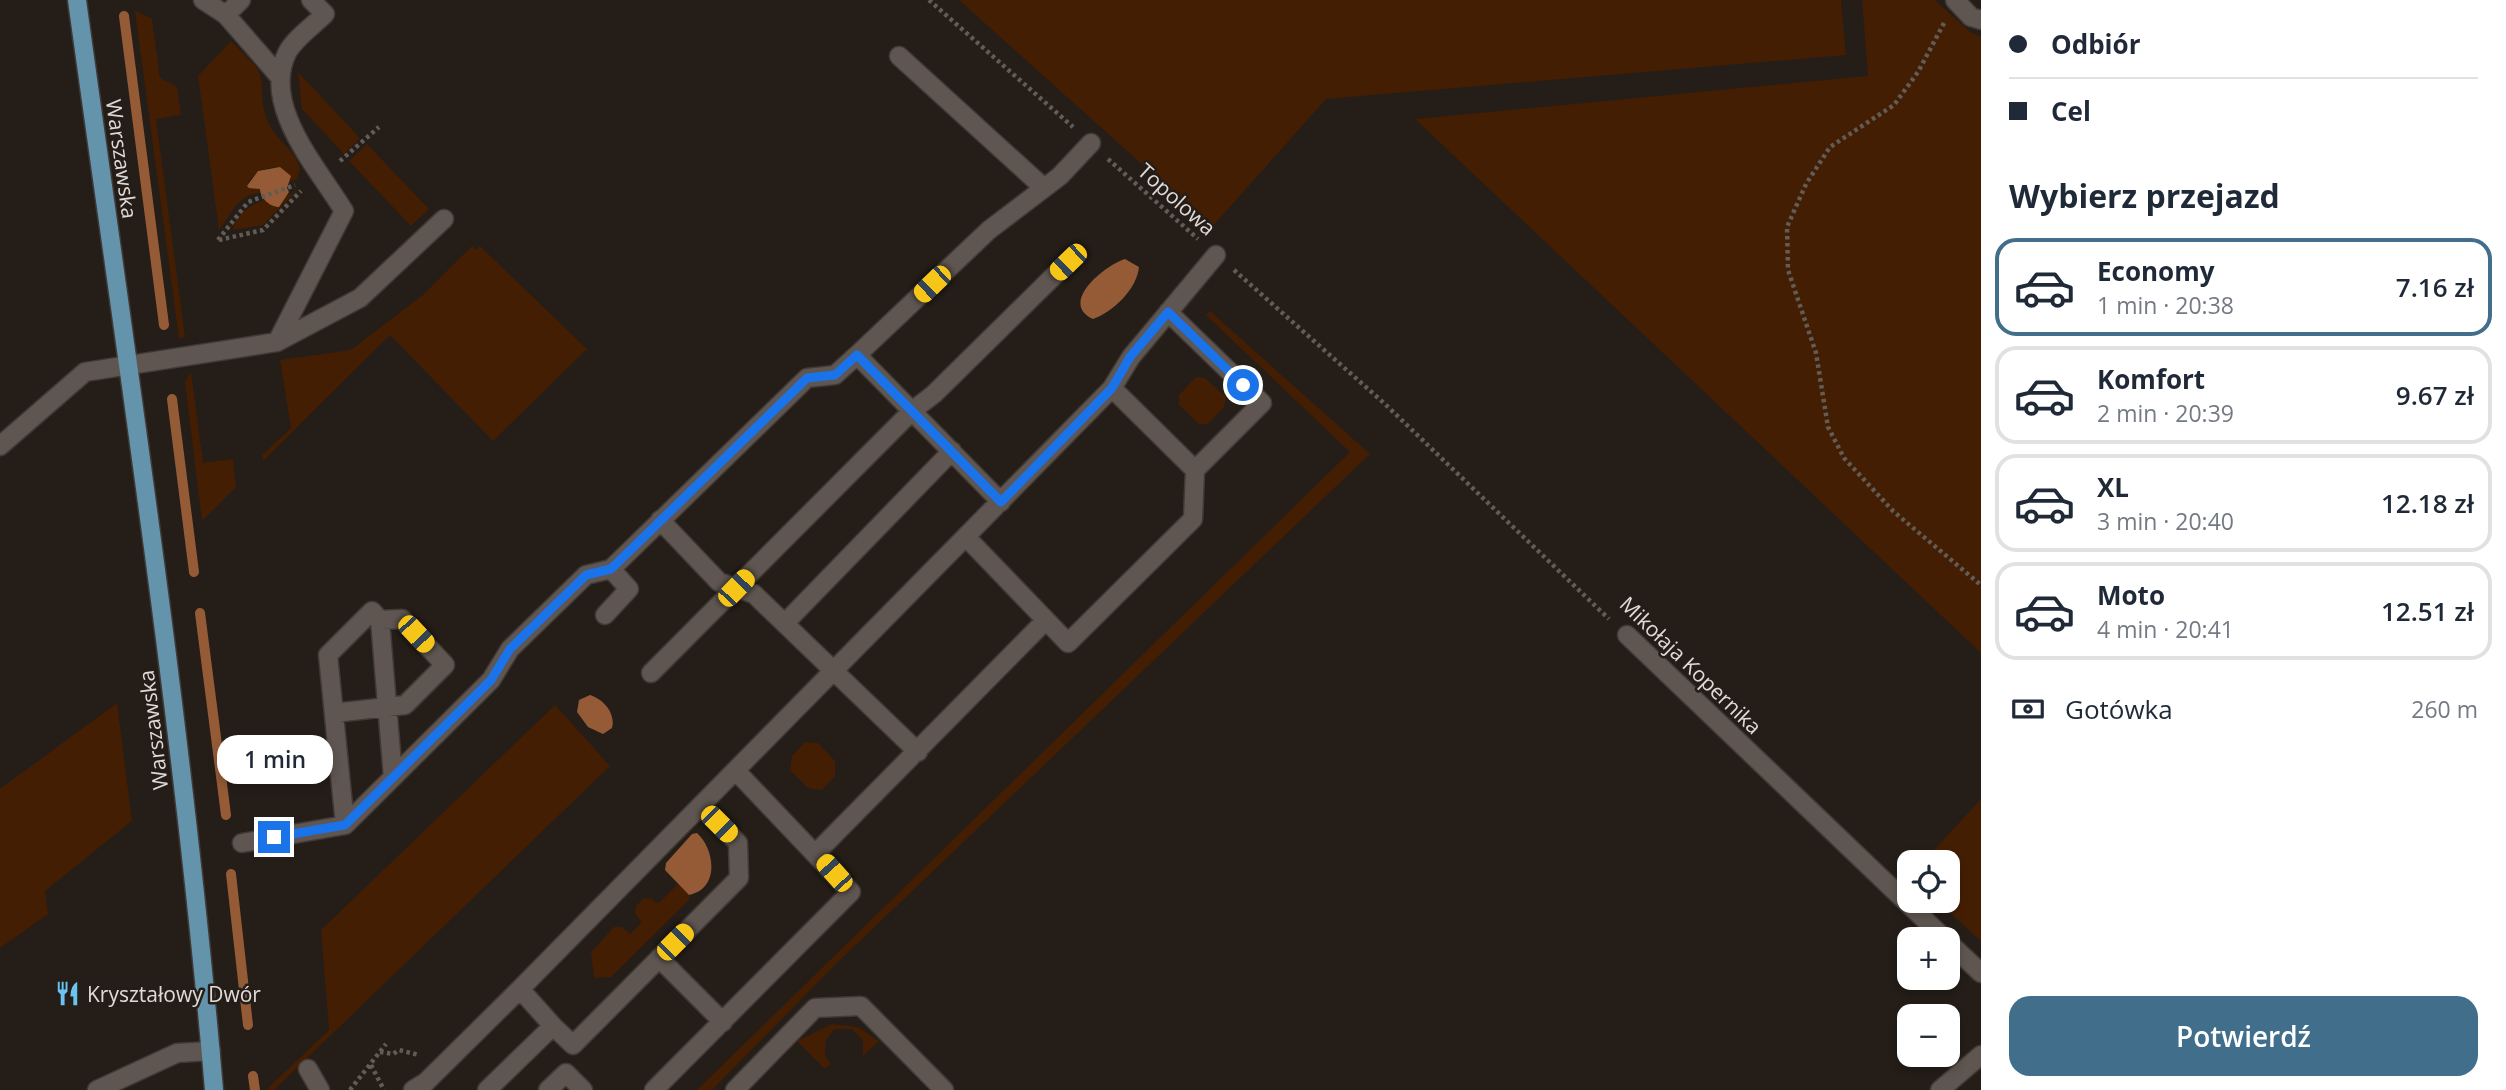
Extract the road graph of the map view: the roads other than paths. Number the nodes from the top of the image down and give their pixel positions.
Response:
1 (79, 0) edge
2 (203, 0) edge
3 (242, 0) edge
4 (311, 0) edge
5 (1955, 0) edge
6 (226, 15) junction
7 (1981, 20) edge
8 (899, 56) dead end
9 (279, 76) junction
10 (1091, 143) road end
11 (1044, 188) junction
12 (444, 219) dead end
13 (1216, 255) road end
14 (1068, 262) dead end
15 (1168, 312) junction
16 (277, 342) junction
17 (857, 355) junction
18 (128, 365) junction
19 (1112, 388) junction
20 (912, 411) junction
21 (0, 446) edge
22 (952, 451) junction
23 (1195, 470) junction
24 (1001, 502) junction
25 (660, 520) junction
26 (967, 537) junction
27 (611, 569) junction
28 (736, 588) junction
29 (604, 615) dead end
30 (380, 620) junction
31 (1046, 620) junction
32 (785, 623) junction
33 (1626, 635) road end
34 (835, 670) junction
35 (651, 673) dead end
36 (387, 707) junction
37 (334, 713) junction
38 (918, 752) junction
39 (736, 771) junction
40 (393, 777) junction
41 (701, 806) junction
42 (345, 825) junction
43 (242, 843) dead end
44 (816, 853) junction
45 (1932, 927) edge
46 (1960, 954) edge
47 (659, 958) junction
48 (1981, 974) edge
49 (520, 989) junction
50 (723, 1022) junction
51 (553, 1026) junction
52 (573, 1045) junction
53 (211, 1051) junction
54 (1981, 1055) edge
55 (308, 1069) dead end
56 (566, 1073) junction
57 (97, 1090) edge
58 (214, 1090) edge
59 (320, 1090) edge
60 (414, 1090) edge
61 (487, 1090) edge
62 (548, 1090) edge
63 (583, 1090) edge
64 (654, 1090) edge
65 (735, 1090) edge
66 (944, 1090) edge
67 (1940, 1090) edge

1 - 18 main road, Warszawska
2 - 6 street
3 - 6 street
4 - 9 street
5 - 7 street
6 - 9 street
8 - 11 street
9 - 16 street
10 - 11 street
11 - 17 street
12 - 16 street
13 - 15 street
14 - 20 street
15 - 19 street
15 - 23 street
16 - 18 street
17 - 20 street
17 - 25 street
18 - 21 street
18 - 53 main road, Warszawska
19 - 23 street
19 - 24 street
20 - 22 street
20 - 28 street
22 - 24 street
22 - 32 street
23 - 31 street
24 - 26 street
25 - 27 street
25 - 28 street
26 - 31 street
26 - 34 street
27 - 29 street
27 - 40 street
28 - 32 street
28 - 35 street
30 - 36 street
30 - 36 street
30 - 37 street
31 - 38 street
32 - 34 street
33 - 45 street, Mikołaja Kopernika
34 - 38 street
34 - 39 street
36 - 37 street
36 - 40 street
37 - 42 street
38 - 44 street
39 - 41 street
39 - 44 street
40 - 42 street
41 - 47 street
41 - 49 street
42 - 43 street
44 - 50 street
46 - 48 street, Mikołaja Kopernika
47 - 50 street
47 - 52 street
49 - 51 street
49 - 60 street
50 - 64 street
51 - 52 street
51 - 61 street
52 - 56 street
53 - 57 street
53 - 58 main road, Warszawska
54 - 67 street
55 - 59 street
56 - 62 street
56 - 63 street
65 - 66 street

